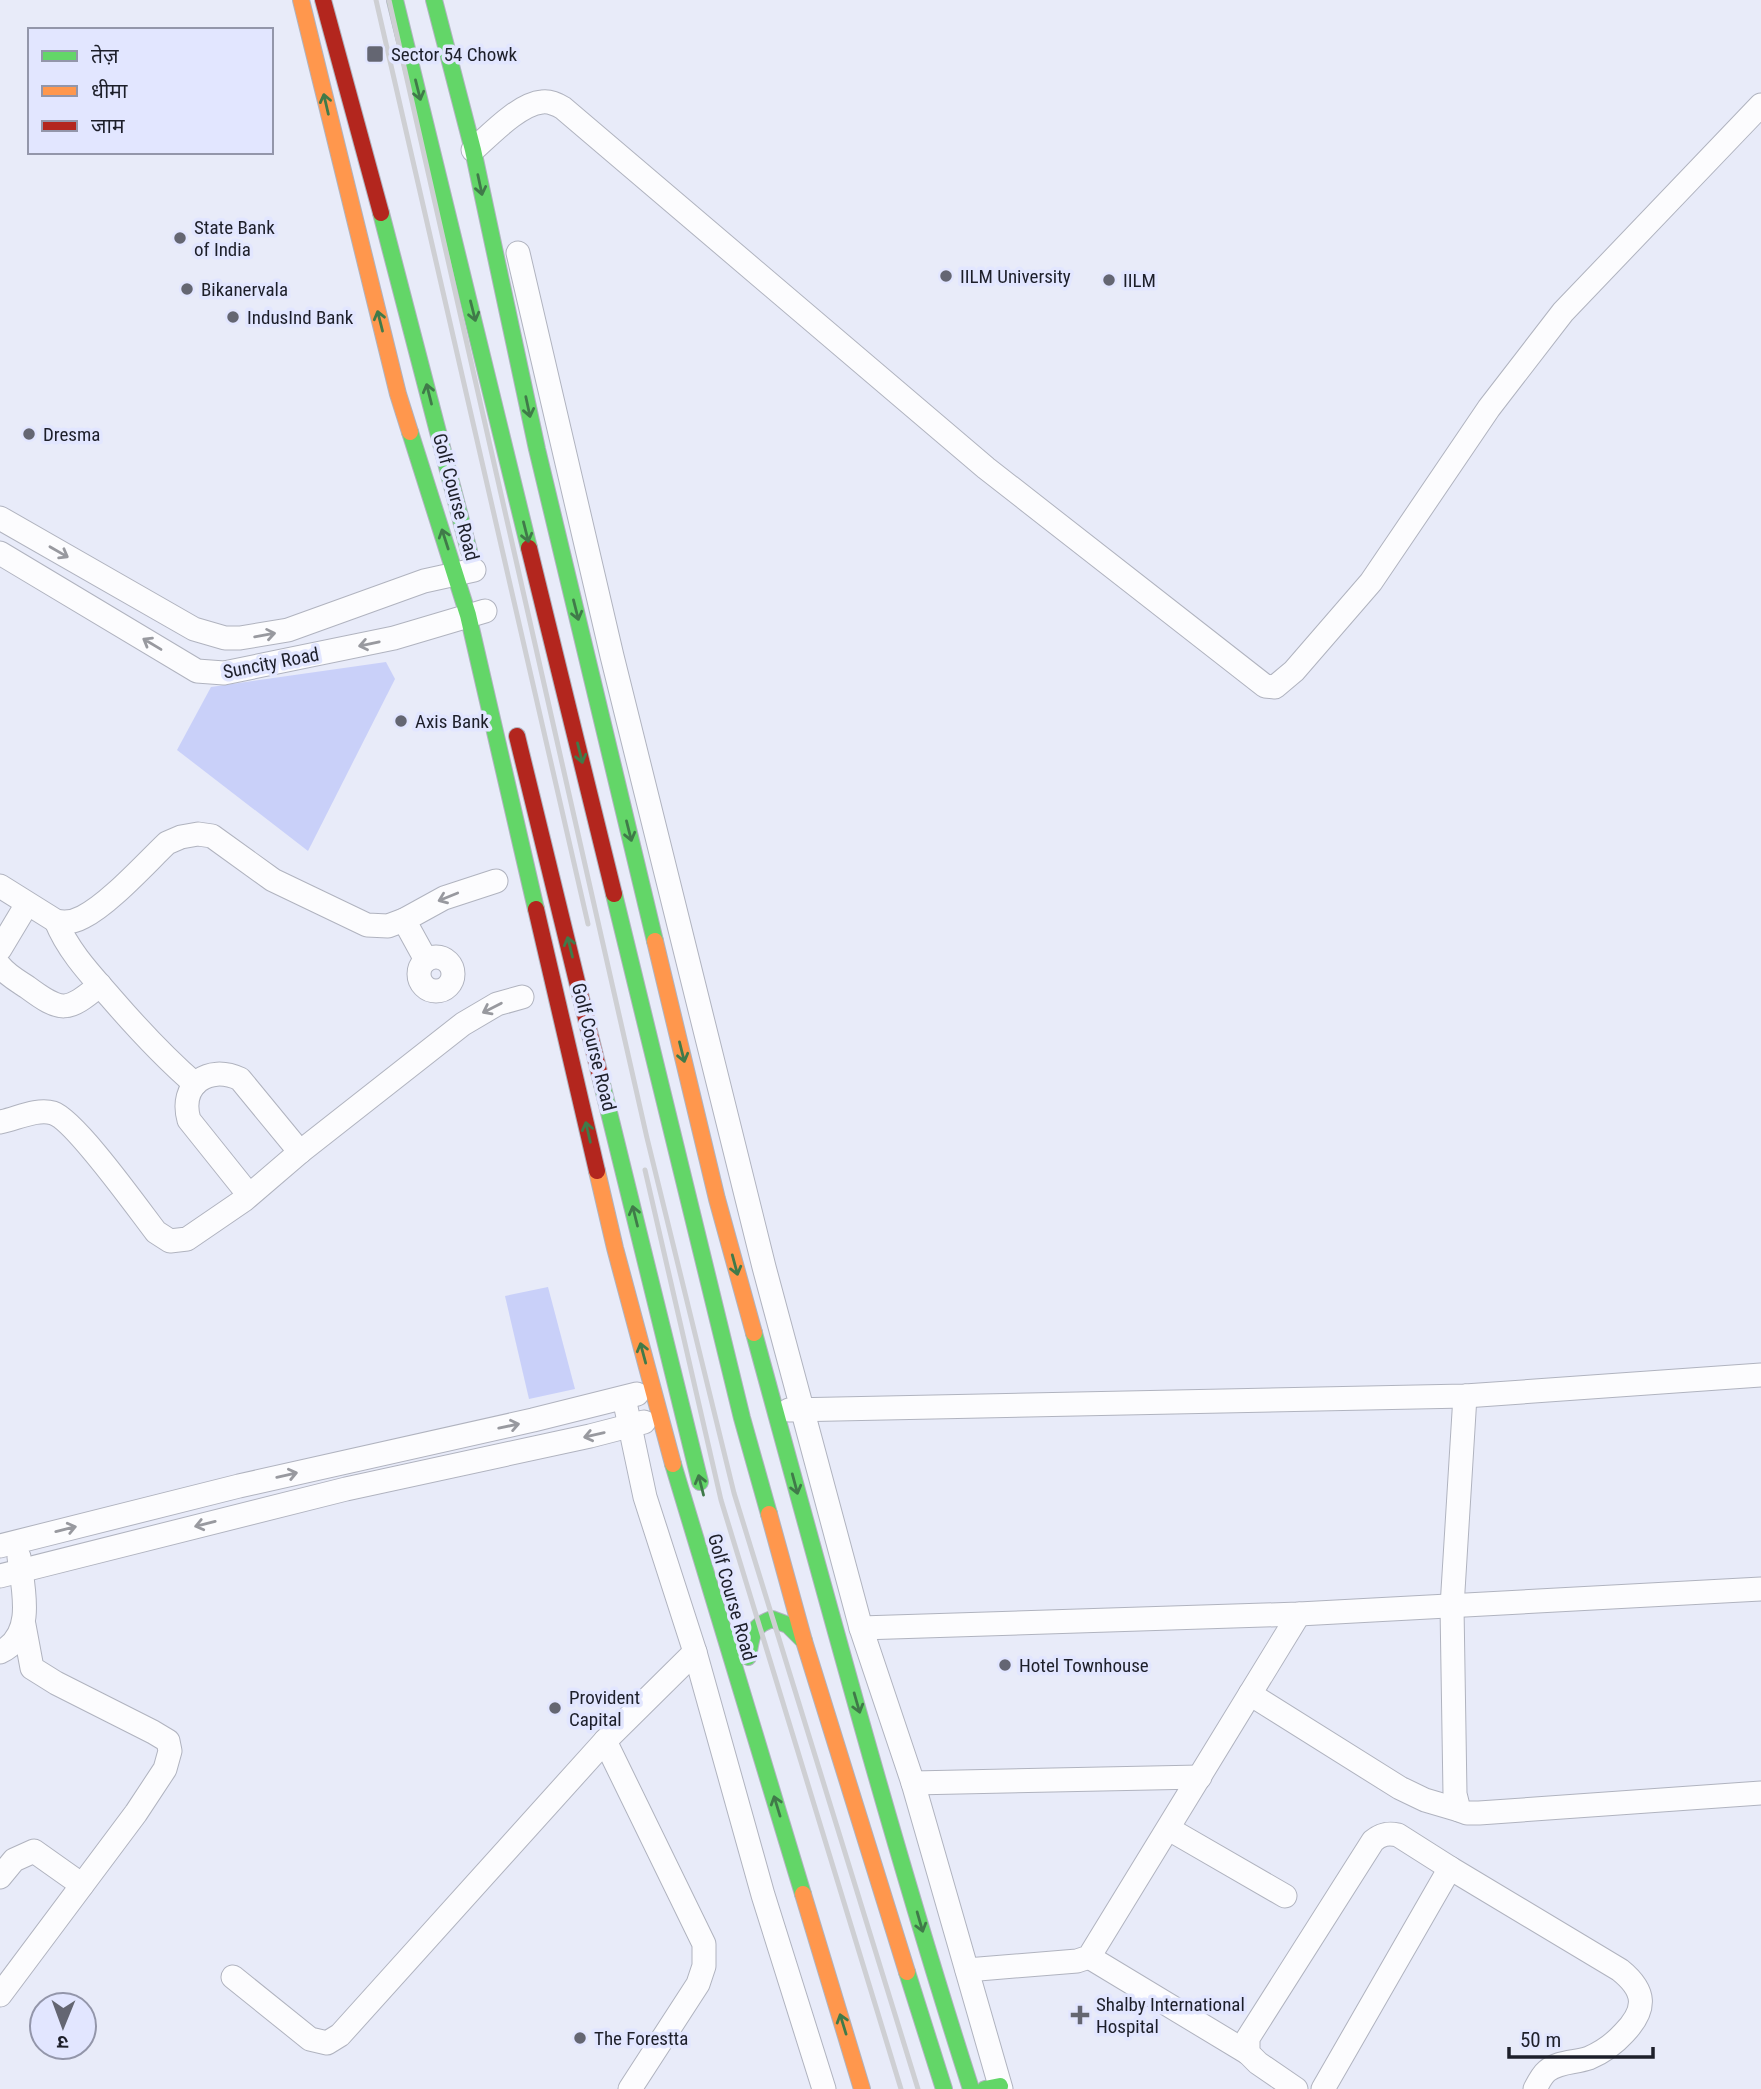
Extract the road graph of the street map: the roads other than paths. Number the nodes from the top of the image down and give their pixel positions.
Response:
1 (301, 0) edge
2 (323, 0) edge
3 (395, 0) edge
4 (434, 0) edge
5 (1761, 105) edge
6 (473, 150) junction
7 (518, 253) dead end
8 (509, 461) junction
9 (551, 507) junction
10 (0, 518) edge
11 (0, 553) edge
12 (476, 595) junction
13 (512, 716) dead end
14 (496, 881) dead end
15 (0, 886) edge
16 (27, 904) junction
17 (404, 920) junction
18 (56, 921) junction
19 (0, 949) edge
20 (0, 966) edge
21 (100, 985) junction
22 (522, 997) dead end
23 (463, 1024) junction
24 (195, 1084) junction
25 (0, 1122) edge
26 (300, 1152) junction
27 (249, 1195) junction
28 (717, 1199) junction
29 (690, 1205) junction
30 (641, 1243) junction
31 (615, 1248) junction
32 (1761, 1375) edge
33 (653, 1390) junction
34 (1465, 1396) junction
35 (624, 1398) junction
36 (803, 1408) junction
37 (776, 1411) junction
38 (659, 1418) junction
39 (629, 1427) junction
40 (340, 1462) junction
41 (239, 1486) junction
42 (346, 1489) junction
43 (704, 1497) dead end
44 (247, 1513) junction
45 (9, 1544) edge
46 (10, 1573) edge
47 (1761, 1589) edge
48 (1452, 1607) junction
49 (1298, 1614) junction
50 (24, 1625) junction
51 (862, 1628) junction
52 (740, 1631) dead end
53 (804, 1641) junction
54 (0, 1652) edge
55 (695, 1652) junction
56 (748, 1657) junction
57 (1250, 1694) junction
58 (760, 1697) dead end
59 (605, 1741) junction
60 (1200, 1777) junction
61 (913, 1783) junction
62 (1761, 1793) edge
63 (1459, 1810) junction
64 (1169, 1829) junction
65 (1450, 1868) junction
66 (0, 1877) edge
67 (82, 1885) junction
68 (1285, 1896) dead end
69 (1089, 1957) junction
70 (967, 1970) junction
71 (233, 1977) dead end
72 (0, 1995) edge
73 (1248, 2053) junction
74 (640, 2087) edge
75 (995, 2088) edge
76 (824, 2089) edge
77 (862, 2089) edge
78 (944, 2089) edge
79 (971, 2089) edge
80 (1296, 2089) edge
81 (1323, 2089) edge
82 (1535, 2089) edge

12 -> 1 street
12 -> 2 street, Golf Course Road
3 -> 8 street
4 - 6 street
5 - 6 street
6 -> 9 street
7 - 36 street
8 - 9 street
8 -> 29 street
9 -> 28 street
10 -> 12 street, Suncity Road
12 -> 11 street, Suncity Road
31 -> 12 street
30 -> 13 street, Golf Course Road
14 -> 17 street
15 - 16 street
16 - 18 street
16 - 19 street
17 - 18 street
17 - 23 street
18 - 21 street
20 - 21 street
21 - 24 street
22 -> 23 street
23 - 26 street
24 - 26 street
24 - 27 street
25 - 27 street
26 - 27 street
28 - 29 street
28 -> 37 street
29 - 53 street
30 - 31 street
43 -> 30 street, Golf Course Road
33 -> 31 street
32 - 34 street
33 - 35 street
33 - 38 street
34 - 36 street
34 - 48 street
35 - 39 street
40 -> 35 street
36 - 37 street
36 - 51 street
37 -> 79 street
38 - 39 street
77 -> 38 street
39 -> 42 street
39 - 55 street
41 -> 40 street
40 - 42 street
41 - 44 street
45 -> 41 street
42 - 44 street
44 -> 46 street
45 - 46 street
46 - 50 street
47 - 48 street
48 - 49 street
48 - 63 street
49 - 51 street
49 - 57 street
50 - 54 street
50 - 67 street
51 - 61 street
52 - 56 street, Golf Course Road
53 - 56 street
53 - 78 street
55 - 59 street
55 - 76 street
56 - 58 street, Golf Course Road
57 - 60 street
57 - 63 street
59 - 71 street
59 - 74 street
60 - 61 street
60 - 64 street
61 - 70 street
62 - 63 street
64 - 68 street
64 - 69 street
65 - 73 street
65 - 81 street
65 - 82 street
66 - 67 street
67 - 72 street
69 - 70 street
69 - 73 street
70 - 75 street
73 - 80 street

